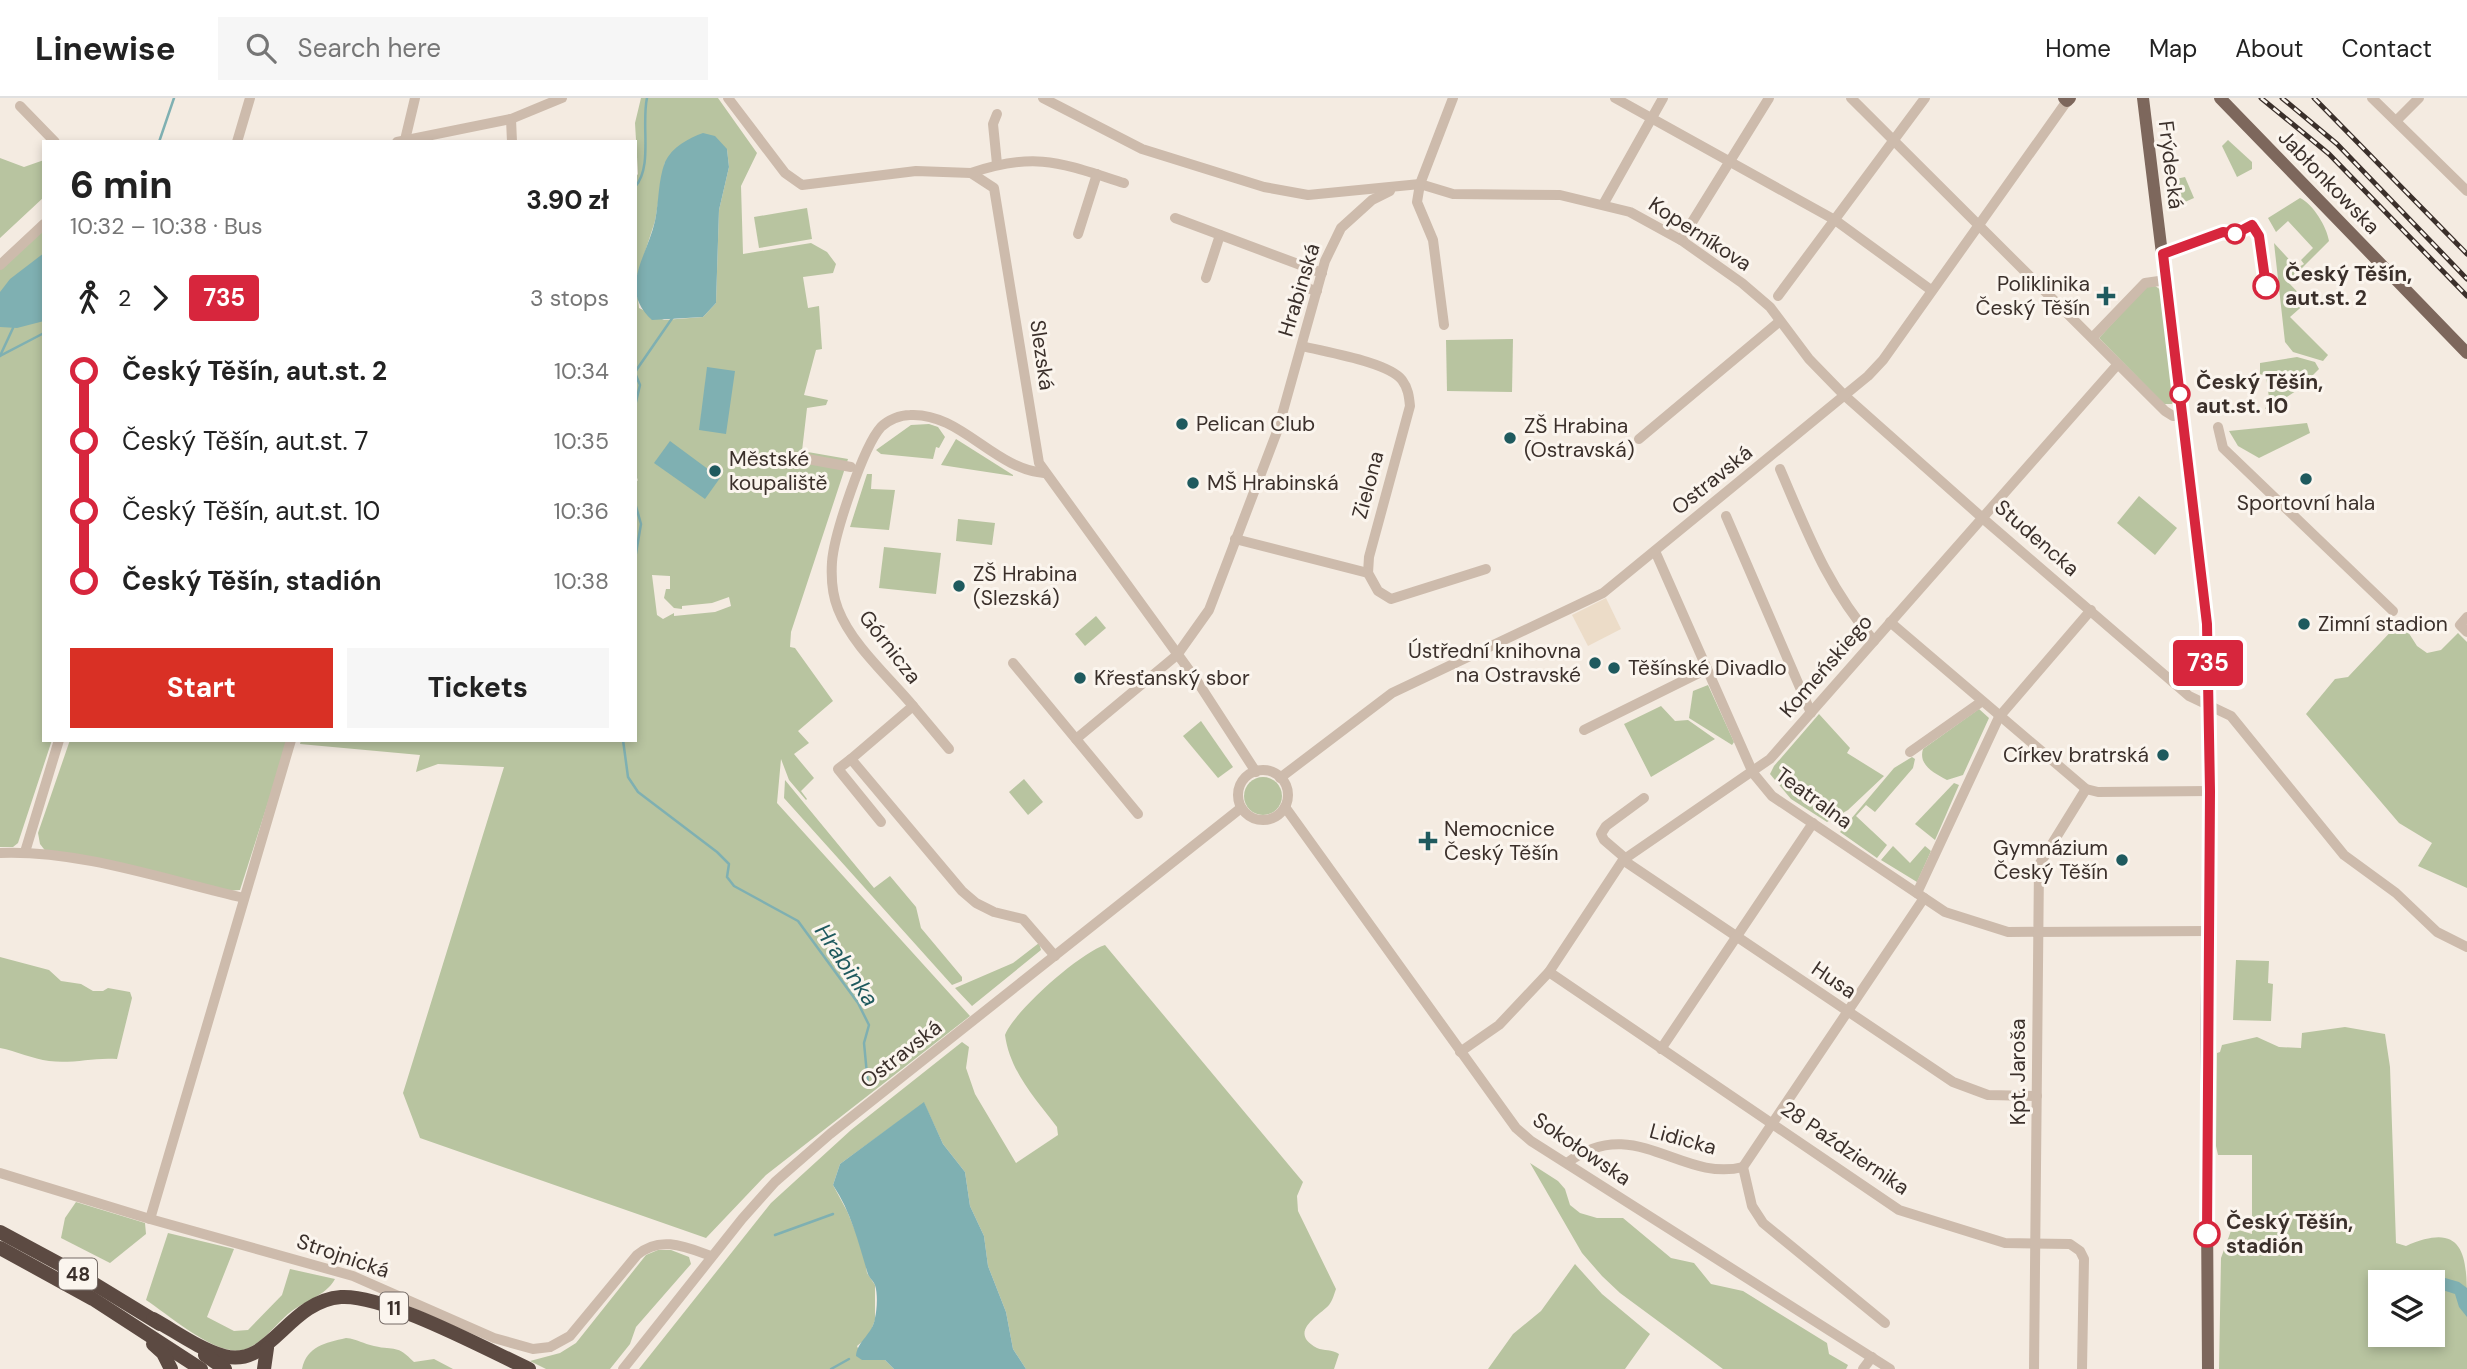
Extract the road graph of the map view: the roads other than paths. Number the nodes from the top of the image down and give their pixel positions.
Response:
1 (250, 98) edge
2 (415, 98) edge
3 (562, 98) edge
4 (727, 98) edge
5 (1043, 98) edge
6 (1453, 98) edge
7 (1615, 98) edge
8 (1663, 98) edge
9 (1769, 98) edge
10 (1851, 98) edge
11 (1925, 98) edge
12 (2143, 98) edge
13 (2220, 98) edge
14 (2372, 98) edge
15 (2419, 98) edge
16 (2067, 99) edge
17 (20, 106) dead end
18 (997, 114) dead end
19 (1651, 118) junction
20 (511, 119) junction
21 (2397, 120) junction
22 (53, 140) edge
23 (238, 140) edge
24 (401, 140) edge
25 (406, 140) edge
26 (512, 140) edge
27 (1894, 140) junction
28 (1731, 161) junction
29 (997, 164) junction
30 (971, 173) junction
31 (1097, 174) junction
32 (1124, 183) dead end
33 (1420, 184) junction
34 (1392, 189) junction
35 (2467, 191) edge
36 (1604, 203) junction
37 (1175, 218) dead end
38 (1835, 220) junction
39 (1979, 224) junction
40 (42, 226) edge
41 (1078, 234) dead end
42 (1220, 235) junction
43 (1681, 240) junction
44 (0, 265) edge
45 (1322, 273) junction
46 (1206, 278) dead end
47 (2166, 280) junction
48 (1303, 287) dead end
49 (1931, 290) junction
50 (1317, 291) junction
51 (1778, 296) dead end
52 (1780, 321) junction
53 (1444, 325) dead end
54 (2093, 337) junction
55 (1302, 346) junction
56 (2467, 353) edge
57 (2119, 364) junction
58 (1844, 395) junction
59 (2183, 415) junction
60 (2218, 427) dead end
61 (1639, 439) dead end
62 (791, 456) dead end
63 (851, 467) dead end
64 (1780, 470) dead end
65 (1044, 473) junction
66 (1726, 516) dead end
67 (1983, 518) junction
68 (1235, 539) junction
69 (1655, 551) junction
70 (1486, 569) dead end
71 (1368, 581) junction
72 (1386, 596) junction
73 (1380, 607) dead end
74 (2091, 610) junction
75 (2393, 611) dead end
76 (1890, 621) junction
77 (1874, 641) junction
78 (1177, 655) junction
79 (1013, 663) dead end
80 (1707, 669) junction
81 (1982, 702) junction
82 (2209, 703) junction
83 (913, 706) junction
84 (1811, 713) junction
85 (1999, 717) junction
86 (1584, 730) dead end
87 (1076, 739) junction
88 (58, 742) edge
89 (290, 742) edge
90 (948, 749) dead end
91 (1910, 752) dead end
92 (851, 759) junction
93 (1256, 772) junction
94 (1753, 773) junction
95 (1280, 778) junction
96 (2086, 789) junction
97 (2210, 791) junction
98 (1644, 798) dead end
99 (1285, 807) junction
100 (1241, 808) junction
101 (1138, 814) dead end
102 (881, 822) dead end
103 (1813, 823) junction
104 (25, 852) junction
105 (0, 853) edge
106 (1624, 859) junction
107 (1920, 896) junction
108 (244, 898) junction
109 (2202, 931) junction
110 (2038, 932) junction
111 (1736, 937) junction
112 (2467, 947) edge
113 (1055, 956) junction
114 (1549, 972) junction
115 (1848, 1012) junction
116 (1661, 1049) junction
117 (1460, 1052) junction
118 (2037, 1096) junction
119 (1773, 1124) junction
120 (1567, 1163) junction
121 (1743, 1167) junction
122 (0, 1173) edge
123 (150, 1219) junction
124 (0, 1232) edge
125 (2035, 1244) junction
126 (0, 1248) edge
127 (711, 1256) junction
128 (117, 1314) junction
129 (153, 1319) junction
130 (1885, 1323) dead end
131 (267, 1348) junction
132 (1872, 1357) junction
133 (172, 1369) edge
134 (201, 1369) edge
135 (225, 1369) edge
136 (264, 1369) edge
137 (528, 1369) edge
138 (623, 1369) edge
139 (1863, 1369) edge
140 (1890, 1369) edge
141 (2034, 1369) edge
142 (2082, 1369) edge
143 (2208, 1369) edge

1 - 23 street
2 - 24 street
3 - 20 street
4 - 30 street
5 - 34 street
6 - 33 street
7 - 19 street
8 - 19 street
9 - 28 street
10 - 27 street
11 - 27 street
12 - 47 main road, Frýdecká
13 - 56 main road, Jabłonkowska
14 - 21 street
15 - 21 street
16 - 39 street, Ostravská
17 - 22 street
18 - 29 street
19 - 28 street
19 - 36 street
20 - 25 street
20 - 26 street
21 - 35 street
27 - 38 street
27 - 39 street
28 - 38 street
28 - 43 street
29 - 30 street
29 - 31 street
30 - 65 street, Slezská
31 - 32 street
31 - 41 street
33 - 34 street, Hrabinská
33 - 36 street, Koperníkova
33 - 53 street
34 - 45 street, Hrabinská
36 - 43 street, Koperníkova
37 - 42 street
38 - 49 street
38 - 51 street
39 - 49 street, Ostravská
39 - 54 street
40 - 44 street
42 - 45 street
42 - 46 street
43 - 52 street, Koperníkova
45 - 50 street, Hrabinská
47 - 54 street
47 - 59 main road, Frýdecká
48 - 50 street
49 - 58 street, Ostravská
50 - 55 street, Hrabinská
52 - 58 street, Koperníkova
52 - 61 street
54 - 57 street
55 - 68 street, Hrabinská
55 - 71 street, Zielona
57 - 59 street
57 - 67 street, Komeńskiego
58 - 67 street, Studencka
58 - 69 street, Ostravská
59 - 82 main road, Frýdecká
60 - 75 street
62 - 63 street
64 - 77 street
65 - 78 street, Slezská
65 - 83 street, Górnicza
66 - 84 street
67 - 74 street, Studencka
67 - 76 street, Komeńskiego
68 - 71 street
68 - 78 street, Hrabinská
69 - 80 street, Teatralna
69 - 95 street, Ostravská
70 - 72 street
71 - 72 street
72 - 73 street
74 - 82 street, Studencka
74 - 85 street
76 - 77 street, Komeńskiego
76 - 81 street
77 - 84 street, Komeńskiego
78 - 87 street, Hrabinská
78 - 93 street, Slezská
79 - 87 street
80 - 86 street
80 - 94 street, Teatralna
81 - 85 street
81 - 91 street
82 - 97 main road, Frýdecká
82 - 112 street, Studencka
83 - 90 street
83 - 92 street, Górnicza
84 - 94 street, Komeńskiego
85 - 96 street
85 - 107 street
87 - 101 street
88 - 104 street
89 - 108 street
92 - 102 street
92 - 113 street
93 - 95 street
93 - 100 street
94 - 103 street, Teatralna
94 - 106 street, Komeńskiego
95 - 99 street
96 - 97 street
96 - 110 street, Kpt. Jaroša
97 - 109 main road, Frýdecká
98 - 106 street, Husa
99 - 100 street
99 - 117 street, Sokołowska
100 - 113 street, Ostravská
103 - 107 street, Teatralna
103 - 111 street
104 - 105 street
104 - 108 street
106 - 111 street, Husa
106 - 114 street, Komeńskiego
107 - 110 street, Teatralna
107 - 115 street
108 - 123 street
109 - 110 street
109 - 143 main road, Frýdecká
110 - 118 street, Kpt. Jaroša
111 - 115 street, Husa
111 - 116 street
113 - 127 street, Ostravská
114 - 116 street, 28 Października
114 - 117 street, Komeńskiego
115 - 118 street, Husa
115 - 119 street
116 - 119 street, 28 Października
117 - 120 street, Sokołowska
118 - 125 street, Kpt. Jaroša
119 - 121 street
119 - 125 street, 28 Października
120 - 121 street, Lidicka
120 - 132 street, Sokołowska
121 - 130 street, Lidicka
122 - 123 street, Strojnická
123 - 127 street, Strojnická
124 - 129 highway, 48
125 - 141 street, Kpt. Jaroša
125 - 142 street, 28 Października
126 - 128 highway, 48
127 - 138 street, Ostravská
128 - 133 highway
128 - 134 highway, 48
129 - 131 highway
129 - 135 highway, 48
131 - 136 highway
131 - 137 highway, 11
132 - 139 street
132 - 140 street, Sokołowska

